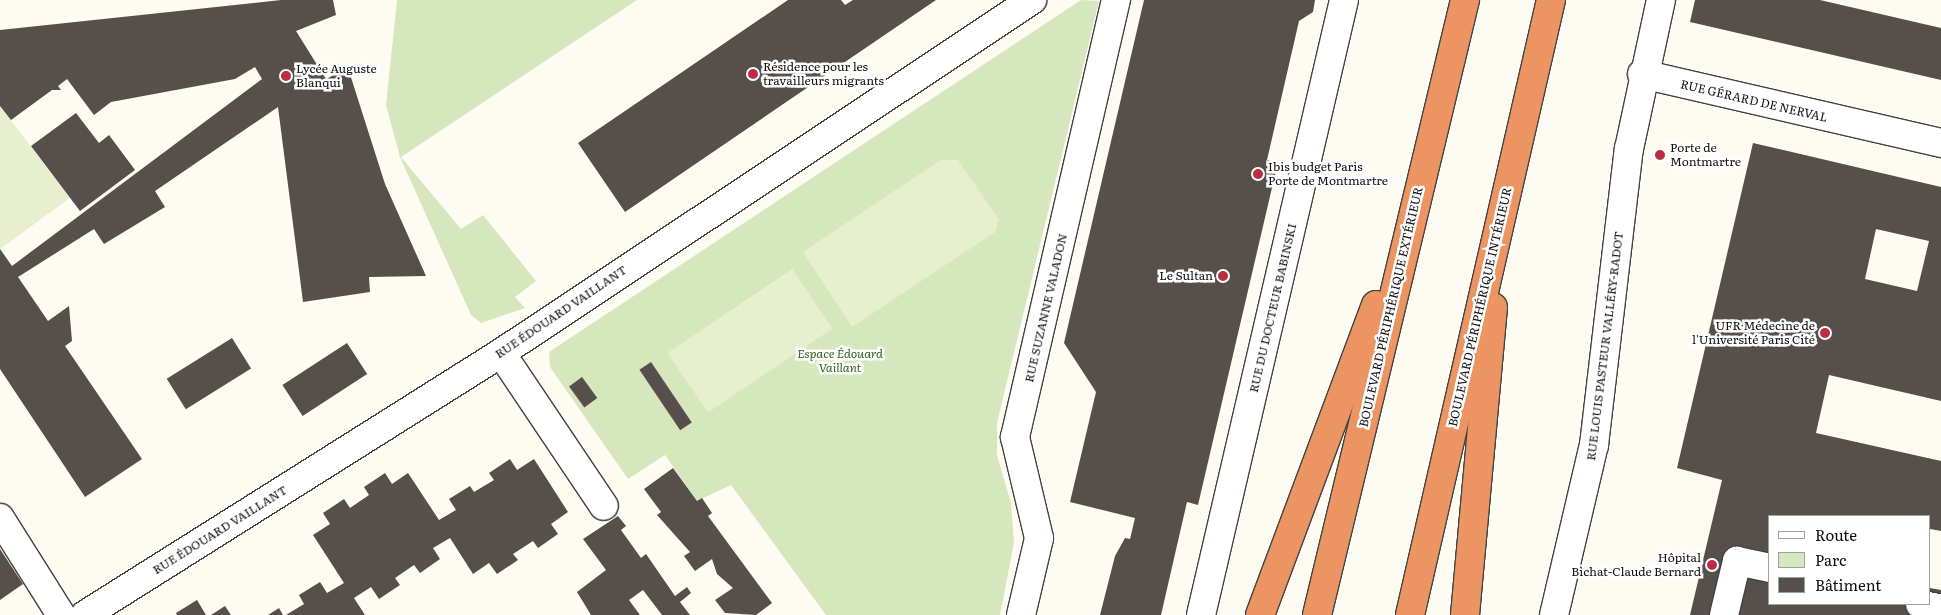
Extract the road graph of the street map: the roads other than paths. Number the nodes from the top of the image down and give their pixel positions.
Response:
1 (1032, 0) edge
2 (1116, 0) edge
3 (1344, 0) edge
4 (1465, 0) edge
5 (1551, 0) edge
6 (1661, 0) edge
7 (1642, 74) junction
8 (1941, 143) edge
9 (1422, 177) junction
10 (1501, 213) junction
11 (501, 352) junction
12 (604, 506) dead end
13 (0, 518) edge
14 (1768, 568) edge
15 (1924, 605) edge
16 (1941, 609) edge
17 (61, 615) edge
18 (85, 615) edge
19 (1021, 615) edge
20 (1201, 615) edge
21 (1260, 615) edge
22 (1317, 615) edge
23 (1410, 615) edge
24 (1465, 615) edge
25 (1554, 615) edge
26 (1724, 615) edge

1 - 11 street, RUE ÉDOUARD VAILLANT
2 - 19 street, RUE SUZANNE VALADON
3 - 20 street, RUE DU DOCTEUR BABINSKI
4 - 9 highway, BOULEVARD PÉRIPHÉRIQUE EXTÉRIEUR
5 - 10 highway, BOULEVARD PÉRIPHÉRIQUE INTÉRIEUR
6 - 7 street
7 - 8 street, RUE GÉRARD DE NERVAL
7 - 25 street, RUE LOUIS PASTEUR VALLÉRY-RADOT
9 - 21 highway
9 - 22 highway, BOULEVARD PÉRIPHÉRIQUE EXTÉRIEUR
10 - 23 highway, BOULEVARD PÉRIPHÉRIQUE INTÉRIEUR
10 - 24 highway
11 - 12 street
11 - 18 street, RUE ÉDOUARD VAILLANT
13 - 17 street
14 - 26 street
15 - 16 street

